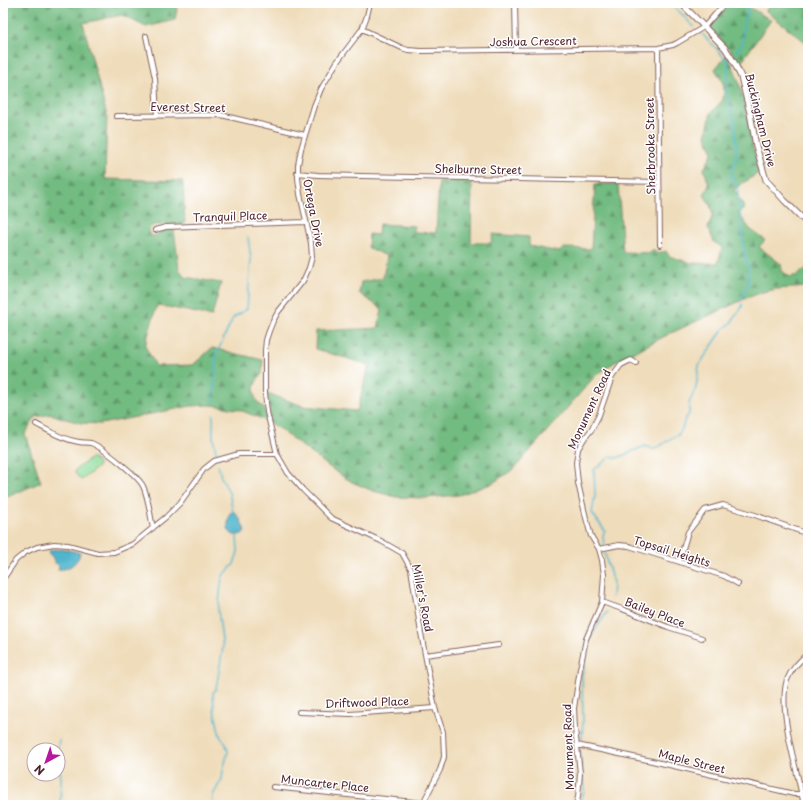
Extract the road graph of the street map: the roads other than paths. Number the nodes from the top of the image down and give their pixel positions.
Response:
1 (370, 3) edge
2 (515, 3) edge
3 (680, 3) edge
4 (725, 3) edge
5 (704, 27) junction
6 (362, 29) junction
7 (146, 36) dead end
8 (658, 48) junction
9 (516, 50) junction
10 (116, 116) dead end
11 (158, 116) junction
12 (305, 135) junction
13 (297, 173) junction
14 (659, 182) junction
15 (306, 222) junction
16 (808, 224) edge
17 (155, 230) dead end
18 (660, 245) dead end
19 (636, 363) dead end
20 (36, 424) dead end
21 (277, 454) junction
22 (153, 528) junction
23 (808, 534) edge
24 (598, 549) junction
25 (679, 562) junction
26 (3, 579) edge
27 (738, 584) dead end
28 (602, 602) junction
29 (702, 638) dead end
30 (500, 646) dead end
31 (808, 653) edge
32 (425, 655) junction
33 (436, 708) junction
34 (299, 712) dead end
35 (577, 745) junction
36 (273, 787) dead end
37 (802, 794) junction
38 (423, 804) edge
39 (576, 805) edge
40 (804, 805) edge

1 - 6 street, Ortega Drive
2 - 9 street
3 - 5 street, Buckingham Drive
4 - 5 street, Joshua Crescent
5 - 8 street, Joshua Crescent
5 - 16 street, Buckingham Drive
6 - 9 street, Joshua Crescent
6 - 12 street, Ortega Drive
7 - 11 street
8 - 9 street, Joshua Crescent
8 - 14 street, Sherbrooke Street
10 - 11 street, Everest Street
11 - 12 street, Everest Street
12 - 13 street, Ortega Drive
13 - 14 street, Shelburne Street
13 - 15 street, Ortega Drive
14 - 18 street, Sherbrooke Street
15 - 17 street, Tranquil Place
15 - 21 street, Ortega Drive
19 - 24 street, Monument Road
20 - 22 street
21 - 22 street
21 - 32 street, Miller's Road
22 - 26 street
23 - 25 street
24 - 25 street, Topsail Heights
24 - 28 street, Monument Road
25 - 27 street, Topsail Heights
28 - 29 street, Bailey Place
28 - 35 street, Monument Road
30 - 32 street
31 - 37 street
32 - 33 street, Miller's Road
33 - 34 street, Driftwood Place
33 - 38 street, Miller's Road
35 - 37 street, Maple Street
35 - 39 street, Monument Road
36 - 38 street, Muncarter Place
37 - 40 street

